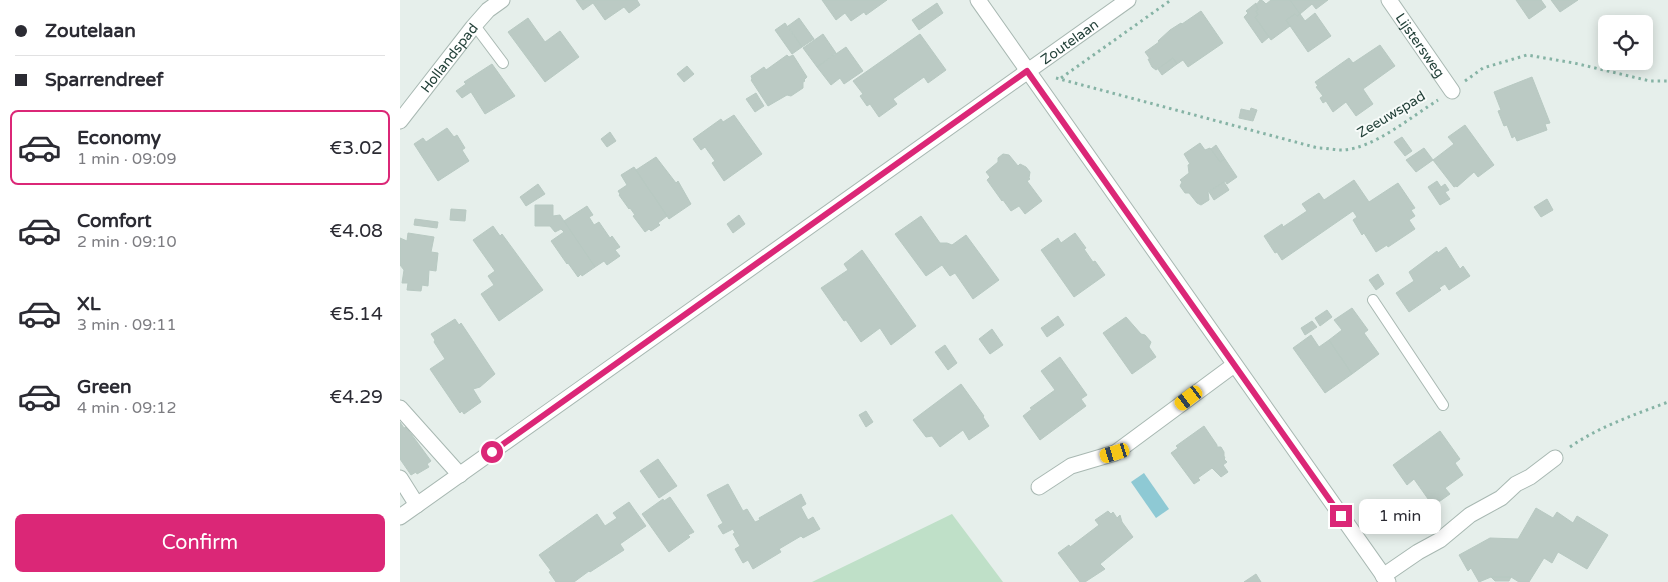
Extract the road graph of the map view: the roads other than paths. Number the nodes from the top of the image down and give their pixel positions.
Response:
1 (502, 0) edge
2 (978, 0) edge
3 (1128, 0) edge
4 (1389, 0) edge
5 (473, 26) junction
6 (502, 63) dead end
7 (1027, 71) junction
8 (1452, 91) road end
9 (400, 121) edge
10 (1373, 300) dead end
11 (1234, 365) junction
12 (1443, 404) dead end
13 (400, 408) edge
14 (1555, 458) road end
15 (460, 474) junction
16 (400, 478) edge
17 (1040, 487) dead end
18 (417, 505) junction
19 (400, 517) edge
20 (1385, 579) edge

1 - 5 street, Hollandspad
2 - 7 street
3 - 7 street, Zoutelaan
4 - 8 street, Lijstersweg
5 - 6 lane
5 - 9 street, Hollandspad
7 - 11 street
7 - 15 street, Zoutelaan
10 - 12 lane
11 - 17 street
11 - 20 street
13 - 15 street
14 - 20 street
15 - 18 street, Zoutelaan
16 - 18 street
18 - 19 street, Zoutelaan

